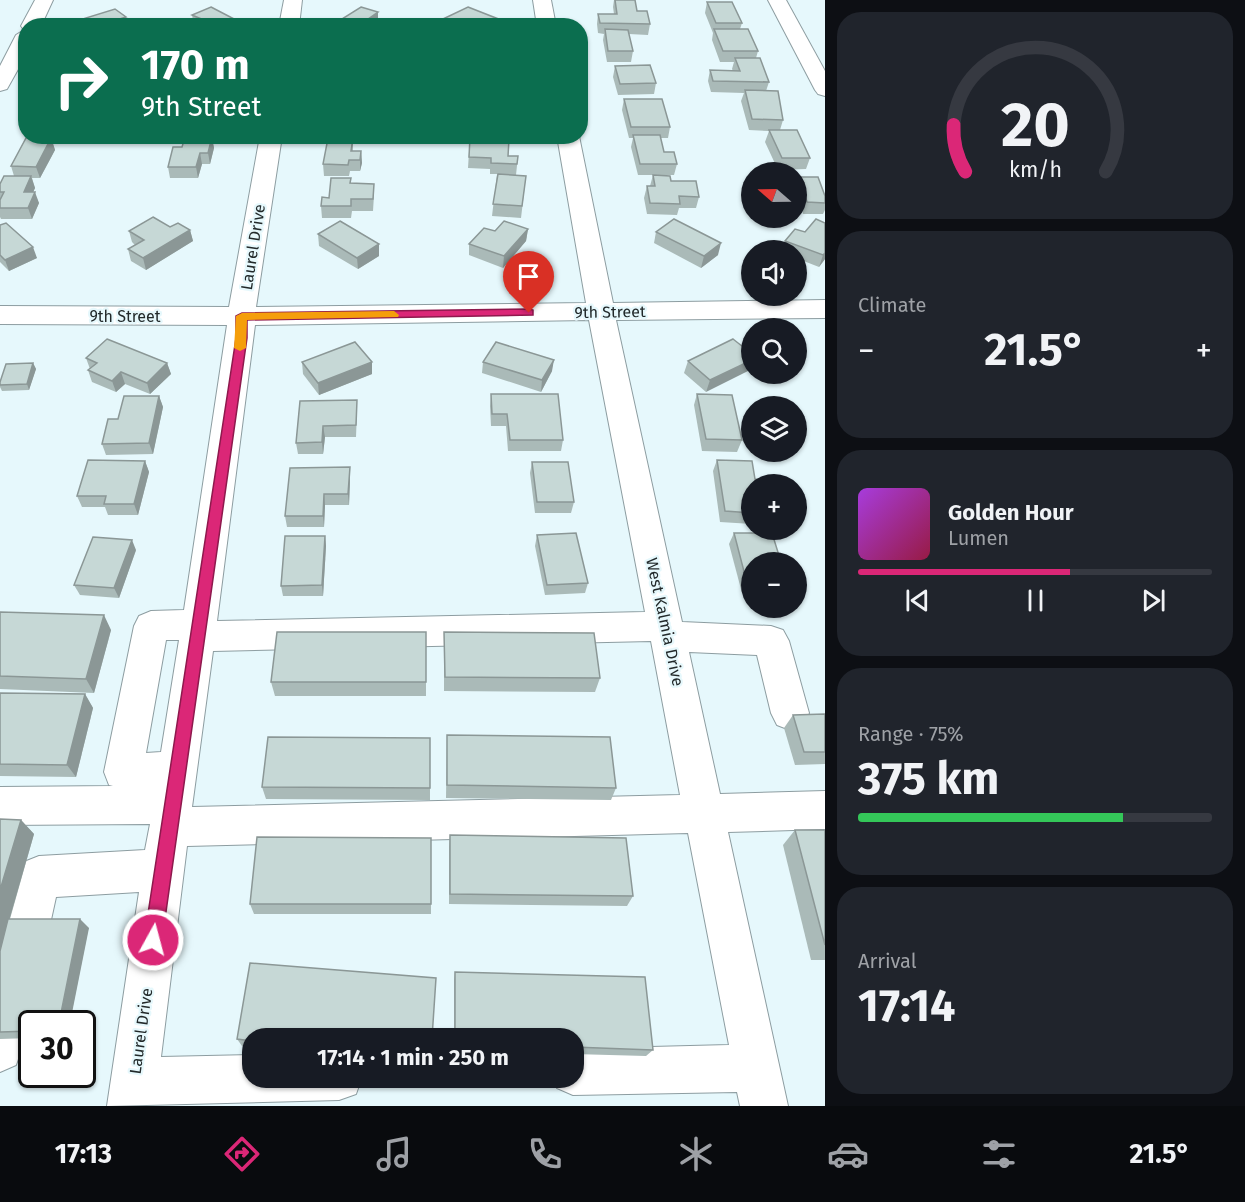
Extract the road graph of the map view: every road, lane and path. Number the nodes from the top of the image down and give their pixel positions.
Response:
1 (44, 0) edge
2 (293, 0) edge
3 (542, 0) edge
4 (777, 0) edge
5 (35, 18) edge
6 (290, 18) edge
7 (545, 18) edge
8 (18, 50) edge
9 (0, 85) edge
10 (825, 90) edge
11 (270, 144) edge
12 (570, 144) edge
13 (825, 309) edge
14 (602, 312) junction
15 (0, 315) edge
16 (242, 316) junction
17 (197, 630) junction
18 (667, 631) junction
19 (790, 713) dead end
20 (174, 801) junction
21 (0, 806) edge
22 (825, 810) edge
23 (705, 815) junction
24 (162, 870) junction
25 (28, 929) edge
26 (584, 1073) edge
27 (242, 1085) edge
28 (761, 1087) edge
29 (133, 1094) edge

1 - 5 street
2 - 6 street
3 - 7 street
4 - 10 street
8 - 9 street
11 - 16 street, Laurel Drive
12 - 14 street, West Kalmia Drive
13 - 14 street, 9th Street
14 - 16 street, 9th Street
14 - 18 street, West Kalmia Drive
15 - 16 street, 9th Street
16 - 17 street, Laurel Drive
17 - 18 street
17 - 20 street, Laurel Drive
17 - 20 street
18 - 19 street
18 - 23 street, West Kalmia Drive
20 - 21 street
20 - 23 street
20 - 24 street, Laurel Drive
22 - 23 street
23 - 28 street, West Kalmia Drive
24 - 25 street
24 - 29 street, Laurel Drive
26 - 28 street
27 - 29 street

